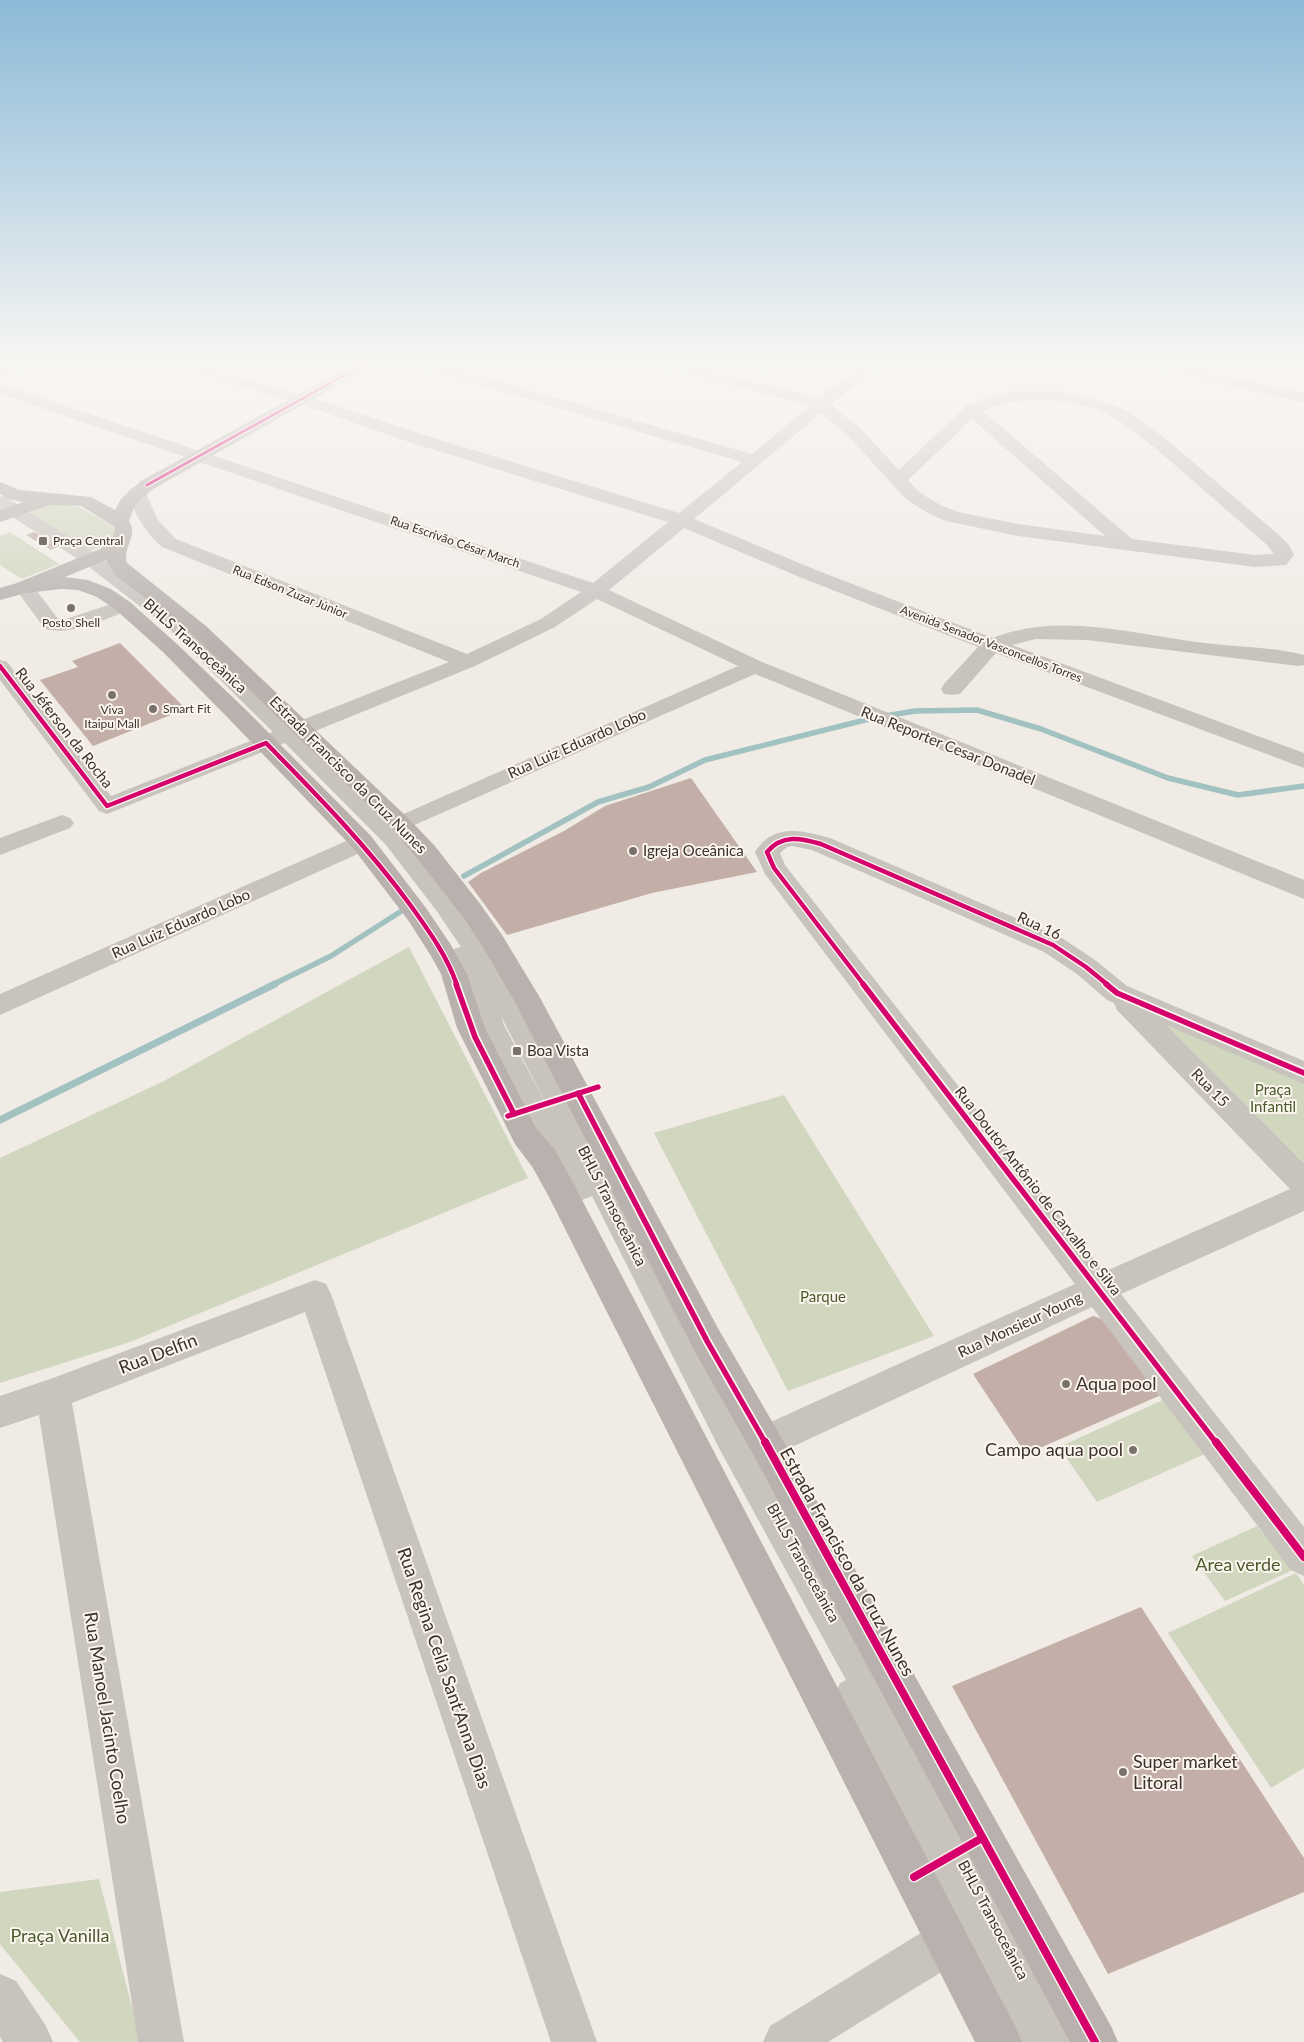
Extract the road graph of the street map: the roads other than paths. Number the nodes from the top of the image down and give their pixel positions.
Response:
1 (189, 461) edge
2 (219, 461) edge
3 (490, 461) edge
4 (753, 461) edge
5 (882, 461) edge
6 (918, 461) edge
7 (1032, 461) edge
8 (1181, 461) edge
9 (899, 479) junction
10 (142, 489) junction
11 (48, 499) junction
12 (85, 501) junction
13 (3, 507) edge
14 (681, 520) junction
15 (120, 521) junction
16 (120, 543) junction
17 (1125, 544) junction
18 (82, 563) junction
19 (24, 587) junction
20 (596, 591) junction
21 (0, 594) edge
22 (123, 606) junction
23 (992, 645) junction
24 (1298, 660) dead end
25 (468, 662) junction
26 (0, 666) edge
27 (754, 666) junction
28 (952, 689) dead end
29 (284, 736) junction
30 (1304, 761) edge
31 (62, 823) dead end
32 (400, 823) junction
33 (780, 840) joint
34 (362, 842) junction
35 (0, 847) edge
36 (1304, 890) edge
37 (1117, 993) junction
38 (0, 1005) edge
39 (1304, 1073) edge
40 (1304, 1184) edge
41 (1304, 1198) edge
42 (1098, 1289) junction
43 (315, 1294) joint
44 (53, 1394) junction
45 (0, 1412) edge
46 (765, 1442) junction
47 (1304, 1557) edge
48 (948, 1942) junction
49 (0, 1997) edge
50 (30, 2042) edge
51 (161, 2042) edge
52 (574, 2042) edge
53 (786, 2042) edge
54 (999, 2042) edge
55 (1034, 2042) edge
56 (1059, 2042) edge
57 (1095, 2042) edge

1 - 10 main road
2 - 20 street, Rua Escrivão César March
3 - 14 street, Avenida Senador Vasconcellos Torres
4 - 14 street
5 - 9 street
6 - 9 street
7 - 17 street
8 - 17 street
9 - 17 street
10 - 12 main road
10 - 15 main road
10 - 25 street, Rua Edson Zuzar Júnior
11 - 12 main road
11 - 13 main road
11 - 13 main road
12 - 15 main road
13 - 18 street, BHLS Transoceânica
14 - 20 street
14 - 23 street, Avenida Senador Vasconcellos Torres
15 - 16 main road, Estrada Francisco da Cruz Nunes
16 - 18 main road
16 - 29 main road, Estrada Francisco da Cruz Nunes
18 - 19 main road
18 - 29 street, BHLS Transoceânica
19 - 21 main road
19 - 22 main road, Estrada Francisco da Cruz Nunes
19 - 22 street
20 - 25 street
20 - 27 street, Rua Reporter Cesar Donadel
22 - 29 main road, Estrada Francisco da Cruz Nunes
23 - 24 street
23 - 28 street
23 - 30 street, Avenida Senador Vasconcellos Torres
25 - 29 street
26 - 29 street, Rua Jéferson da Rocha
27 - 32 street, Rua Luiz Eduardo Lobo
27 - 36 street, Rua Reporter Cesar Donadel
29 - 32 main road, Estrada Francisco da Cruz Nunes
29 - 34 main road, Estrada Francisco da Cruz Nunes
29 - 55 street, BHLS Transoceânica
29 - 56 street, BHLS Transoceânica
31 - 35 street
32 - 46 main road, Estrada Francisco da Cruz Nunes
33 - 37 street, Rua 16
33 - 42 street, Rua Doutor Antônio de Carvalho e Silva
34 - 38 street, Rua Luiz Eduardo Lobo
34 - 48 main road, Estrada Francisco da Cruz Nunes
37 - 39 street, Rua 16
37 - 40 street, Rua 15
41 - 42 street, Rua Monsieur Young
42 - 46 street, Rua Monsieur Young
42 - 47 street, Rua Doutor Antônio de Carvalho e Silva
43 - 44 street, Rua Delfin
43 - 52 street, Rua Regina Celia Sant'Anna Dias
44 - 45 street, Rua Delfin
44 - 51 street, Rua Manoel Jacinto Coelho
46 - 57 main road, Estrada Francisco da Cruz Nunes
48 - 53 street
48 - 54 main road, Estrada Francisco da Cruz Nunes
49 - 50 street

